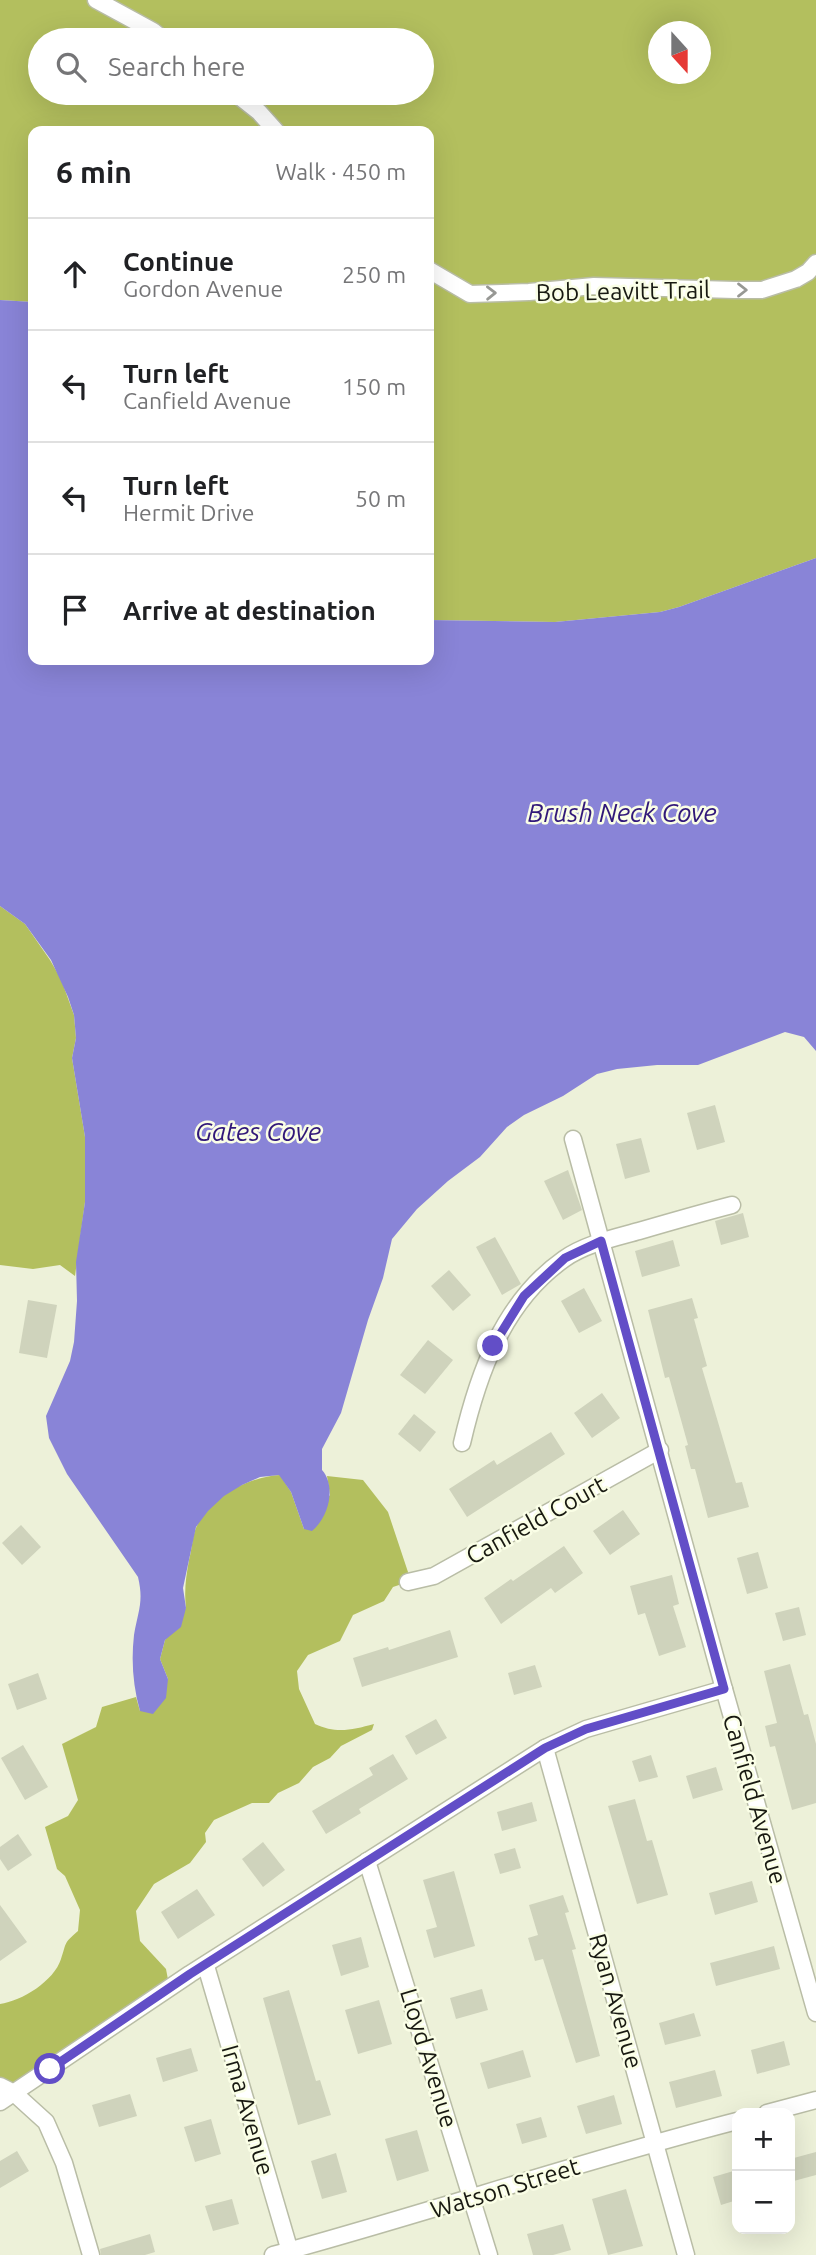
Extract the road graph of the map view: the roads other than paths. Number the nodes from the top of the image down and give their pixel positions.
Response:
1 (96, 0) edge
2 (149, 28) edge
3 (250, 105) edge
4 (272, 126) edge
5 (816, 263) edge
6 (434, 273) edge
7 (573, 1139) dead end
8 (732, 1205) dead end
9 (601, 1241) junction
10 (462, 1443) dead end
11 (660, 1450) junction
12 (408, 1582) dead end
13 (724, 1689) junction
14 (545, 1748) junction
15 (367, 1861) junction
16 (206, 1966) junction
17 (816, 2013) edge
18 (5, 2094) edge
19 (816, 2101) edge
20 (787, 2108) edge
21 (732, 2122) edge
22 (655, 2142) junction
23 (473, 2198) junction
24 (290, 2253) edge
25 (91, 2255) edge
26 (273, 2255) edge
27 (489, 2255) edge
28 (686, 2255) edge

1 - 2 street
3 - 4 street
6 -> 5 street, Bob Leavitt Trail
7 - 9 street, Canfield Avenue
8 - 9 street
9 - 10 street
9 - 11 street, Canfield Avenue
11 - 12 street, Canfield Court
11 - 13 street, Canfield Avenue
13 - 14 street
13 - 17 street, Canfield Avenue
14 - 15 street
14 - 22 street, Ryan Avenue
15 - 16 street
15 - 23 street, Lloyd Avenue
16 - 18 street
16 - 24 street, Irma Avenue
18 - 25 street
19 - 20 street
21 - 22 street, Watson Street
22 - 23 street, Watson Street
22 - 28 street, Ryan Avenue
23 - 24 street, Watson Street
23 - 27 street, Lloyd Avenue
24 - 26 street, Watson Street

